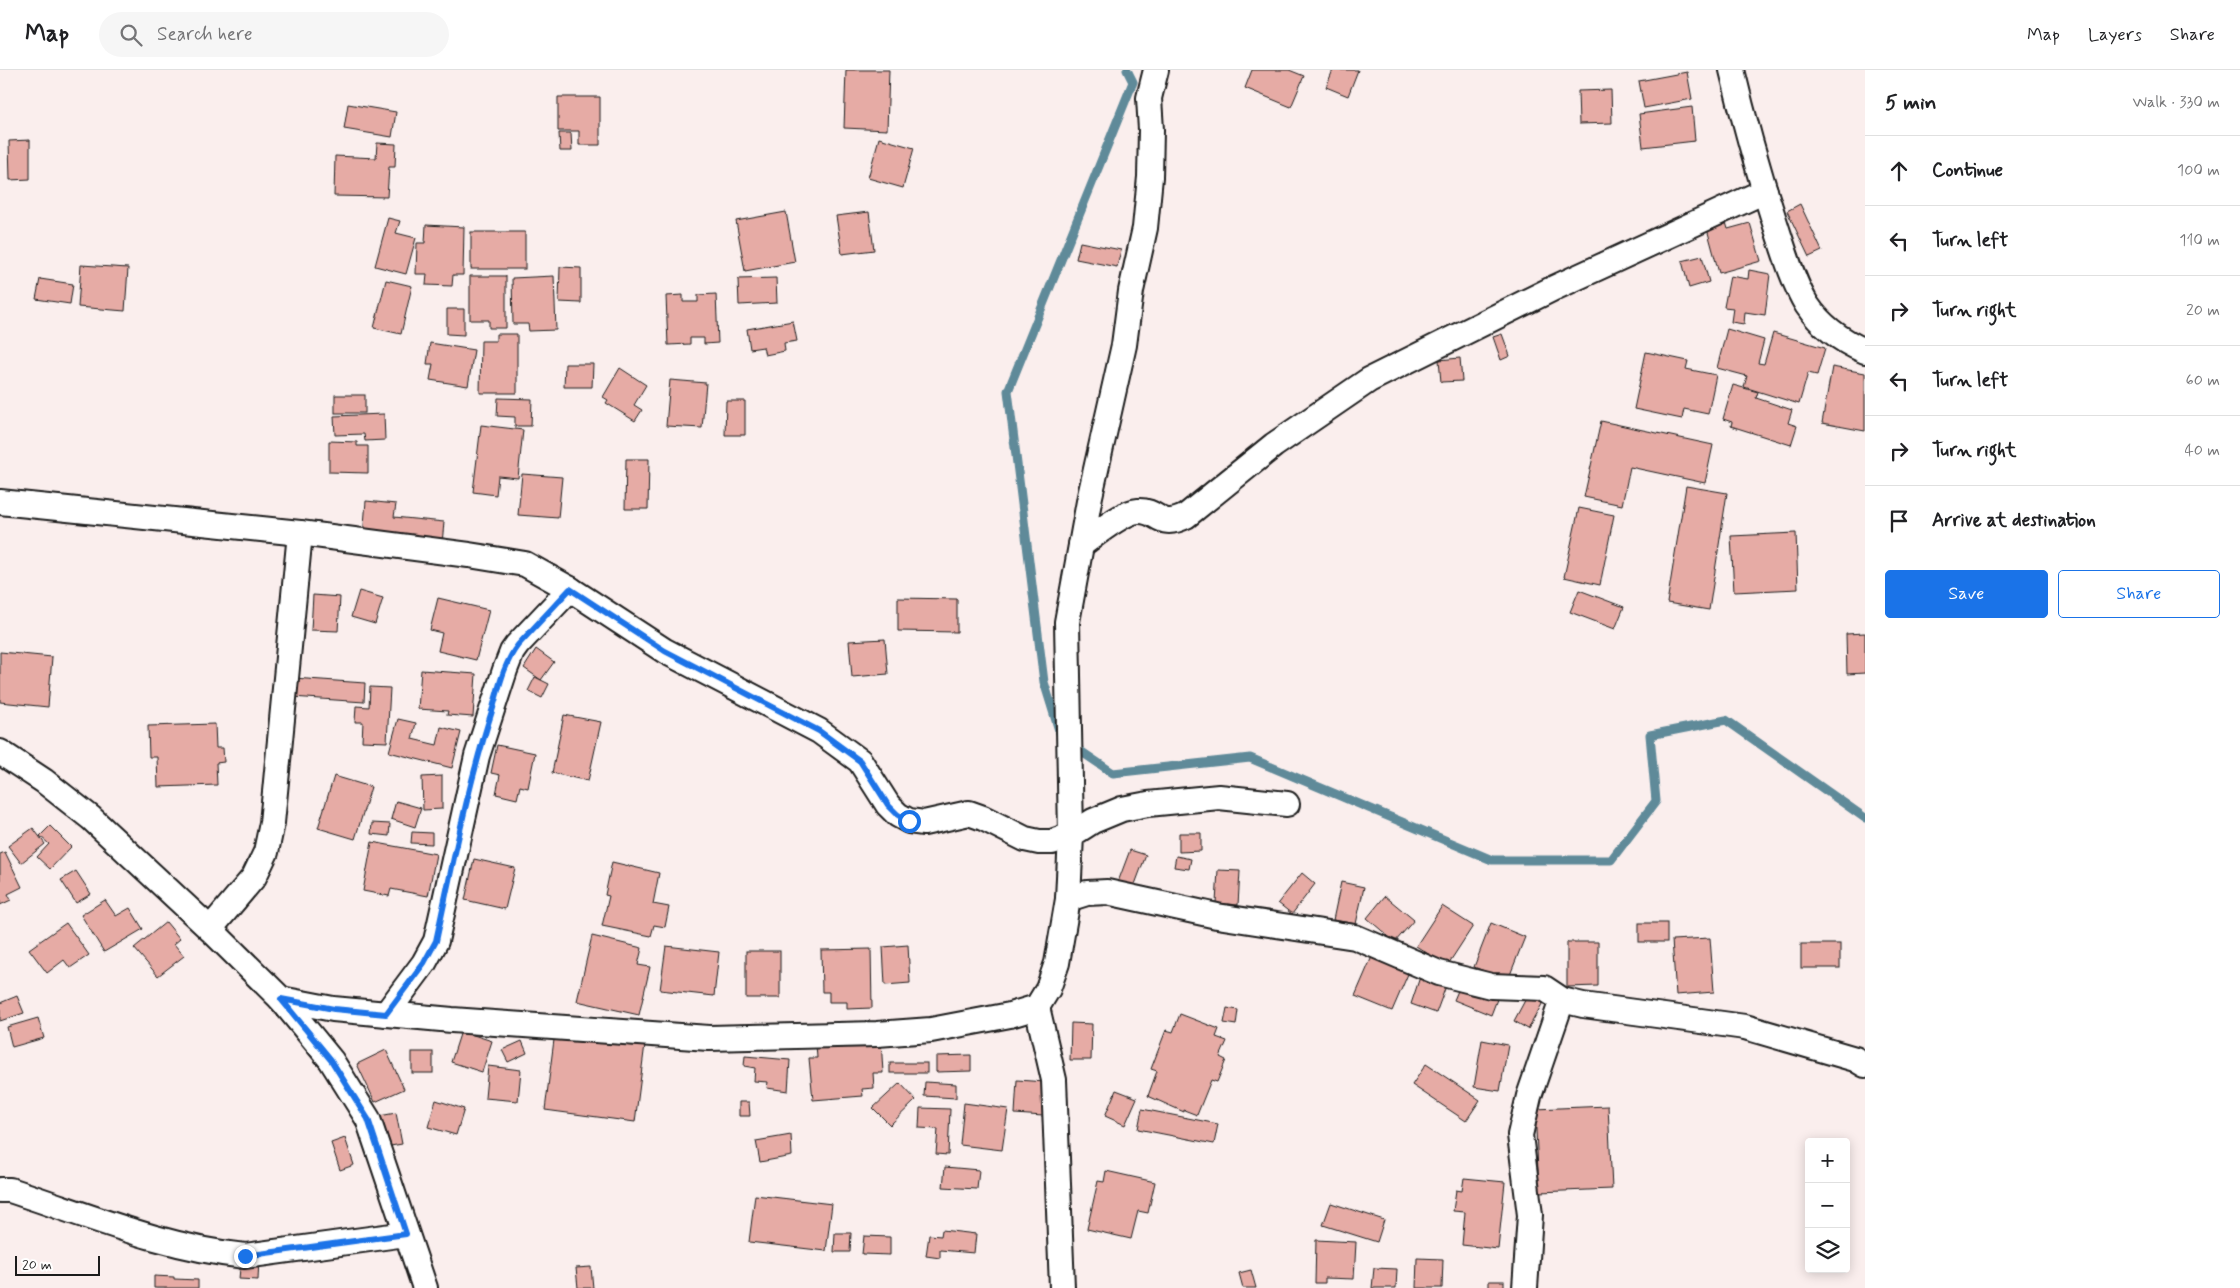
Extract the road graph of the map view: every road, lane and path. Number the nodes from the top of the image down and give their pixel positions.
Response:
1 (1156, 70) edge
2 (1732, 70) edge
3 (1765, 191) junction
4 (1865, 351) edge
5 (0, 502) edge
6 (300, 534) junction
7 (1081, 545) junction
8 (570, 589) junction
9 (0, 752) edge
10 (1287, 804) dead end
11 (1071, 835) junction
12 (1068, 899) junction
13 (210, 929) junction
14 (281, 999) junction
15 (1562, 1000) junction
16 (1037, 1007) junction
17 (386, 1014) junction
18 (1865, 1065) edge
19 (0, 1190) edge
20 (406, 1234) junction
21 (425, 1288) edge
22 (1062, 1288) edge
23 (1525, 1288) edge

1 - 7 street
2 - 3 street
3 - 4 street
3 - 7 street
5 - 6 street
6 - 8 street
6 - 13 street
7 - 11 street
8 - 11 street
8 - 17 street
9 - 13 street
10 - 11 street
11 - 12 street
12 - 15 street
12 - 16 street
13 - 14 street
14 - 17 street
14 - 20 street
15 - 18 street
15 - 23 street
16 - 17 street
16 - 22 street
19 - 20 street
20 - 21 street

